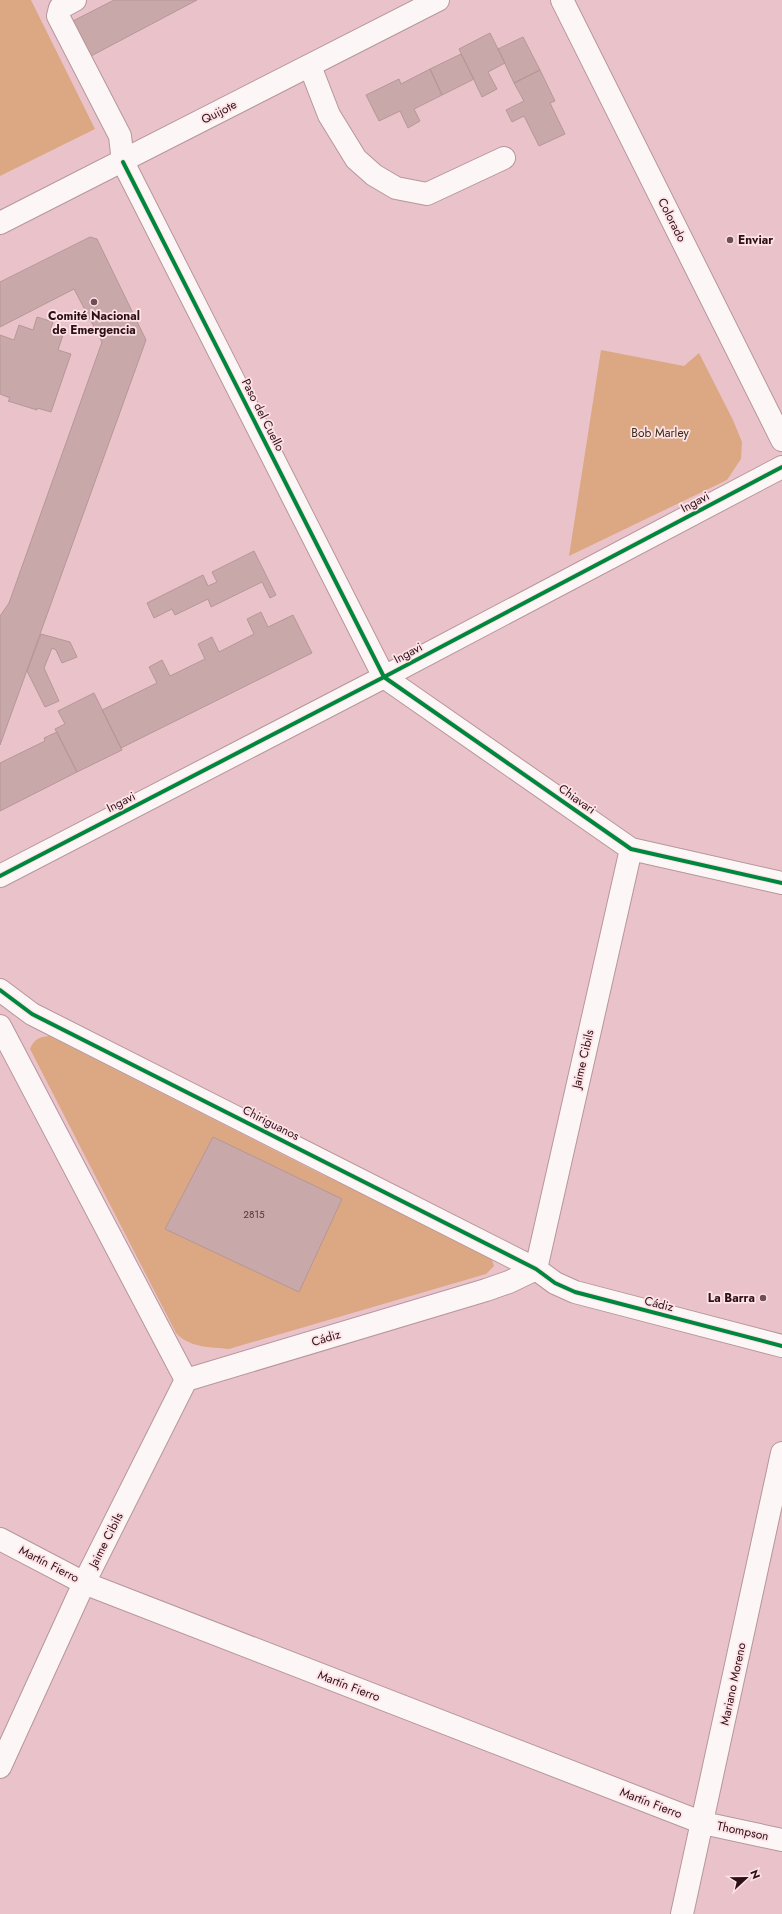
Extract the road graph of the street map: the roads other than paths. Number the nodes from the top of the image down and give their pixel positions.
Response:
1 (75, 0) edge
2 (438, 0) edge
3 (562, 0) edge
4 (310, 66) junction
5 (504, 158) dead end
6 (123, 162) junction
7 (0, 223) edge
8 (782, 440) edge
9 (782, 467) edge
10 (384, 677) junction
11 (631, 849) junction
12 (0, 876) edge
13 (782, 883) edge
14 (0, 990) edge
15 (0, 1026) edge
16 (536, 1269) junction
17 (782, 1346) edge
18 (186, 1380) junction
19 (782, 1453) edge
20 (0, 1539) edge
21 (84, 1583) junction
22 (0, 1767) edge
23 (703, 1823) junction
24 (782, 1840) edge
25 (682, 1914) edge

1 - 6 street
2 - 4 street, Quijote
3 - 8 street, Colorado
4 - 5 street
4 - 6 street, Quijote
6 - 7 street, Quijote
6 - 10 street, Paso del Cuello
9 - 10 street, Ingavi
10 - 11 street, Chiavari
10 - 12 street, Ingavi
11 - 13 street, Chiavari
11 - 16 street, Jaime Cibils
14 - 16 street, Chiriguanos
15 - 18 street
16 - 17 street, Cádiz
16 - 18 street, Cádiz
18 - 21 street, Jaime Cibils
19 - 23 street, Mariano Moreno
20 - 21 street, Martín Fierro
21 - 22 street, Jaime Cibils
21 - 23 street, Martín Fierro
23 - 24 street, Thompson
23 - 25 street, Mariano Moreno

